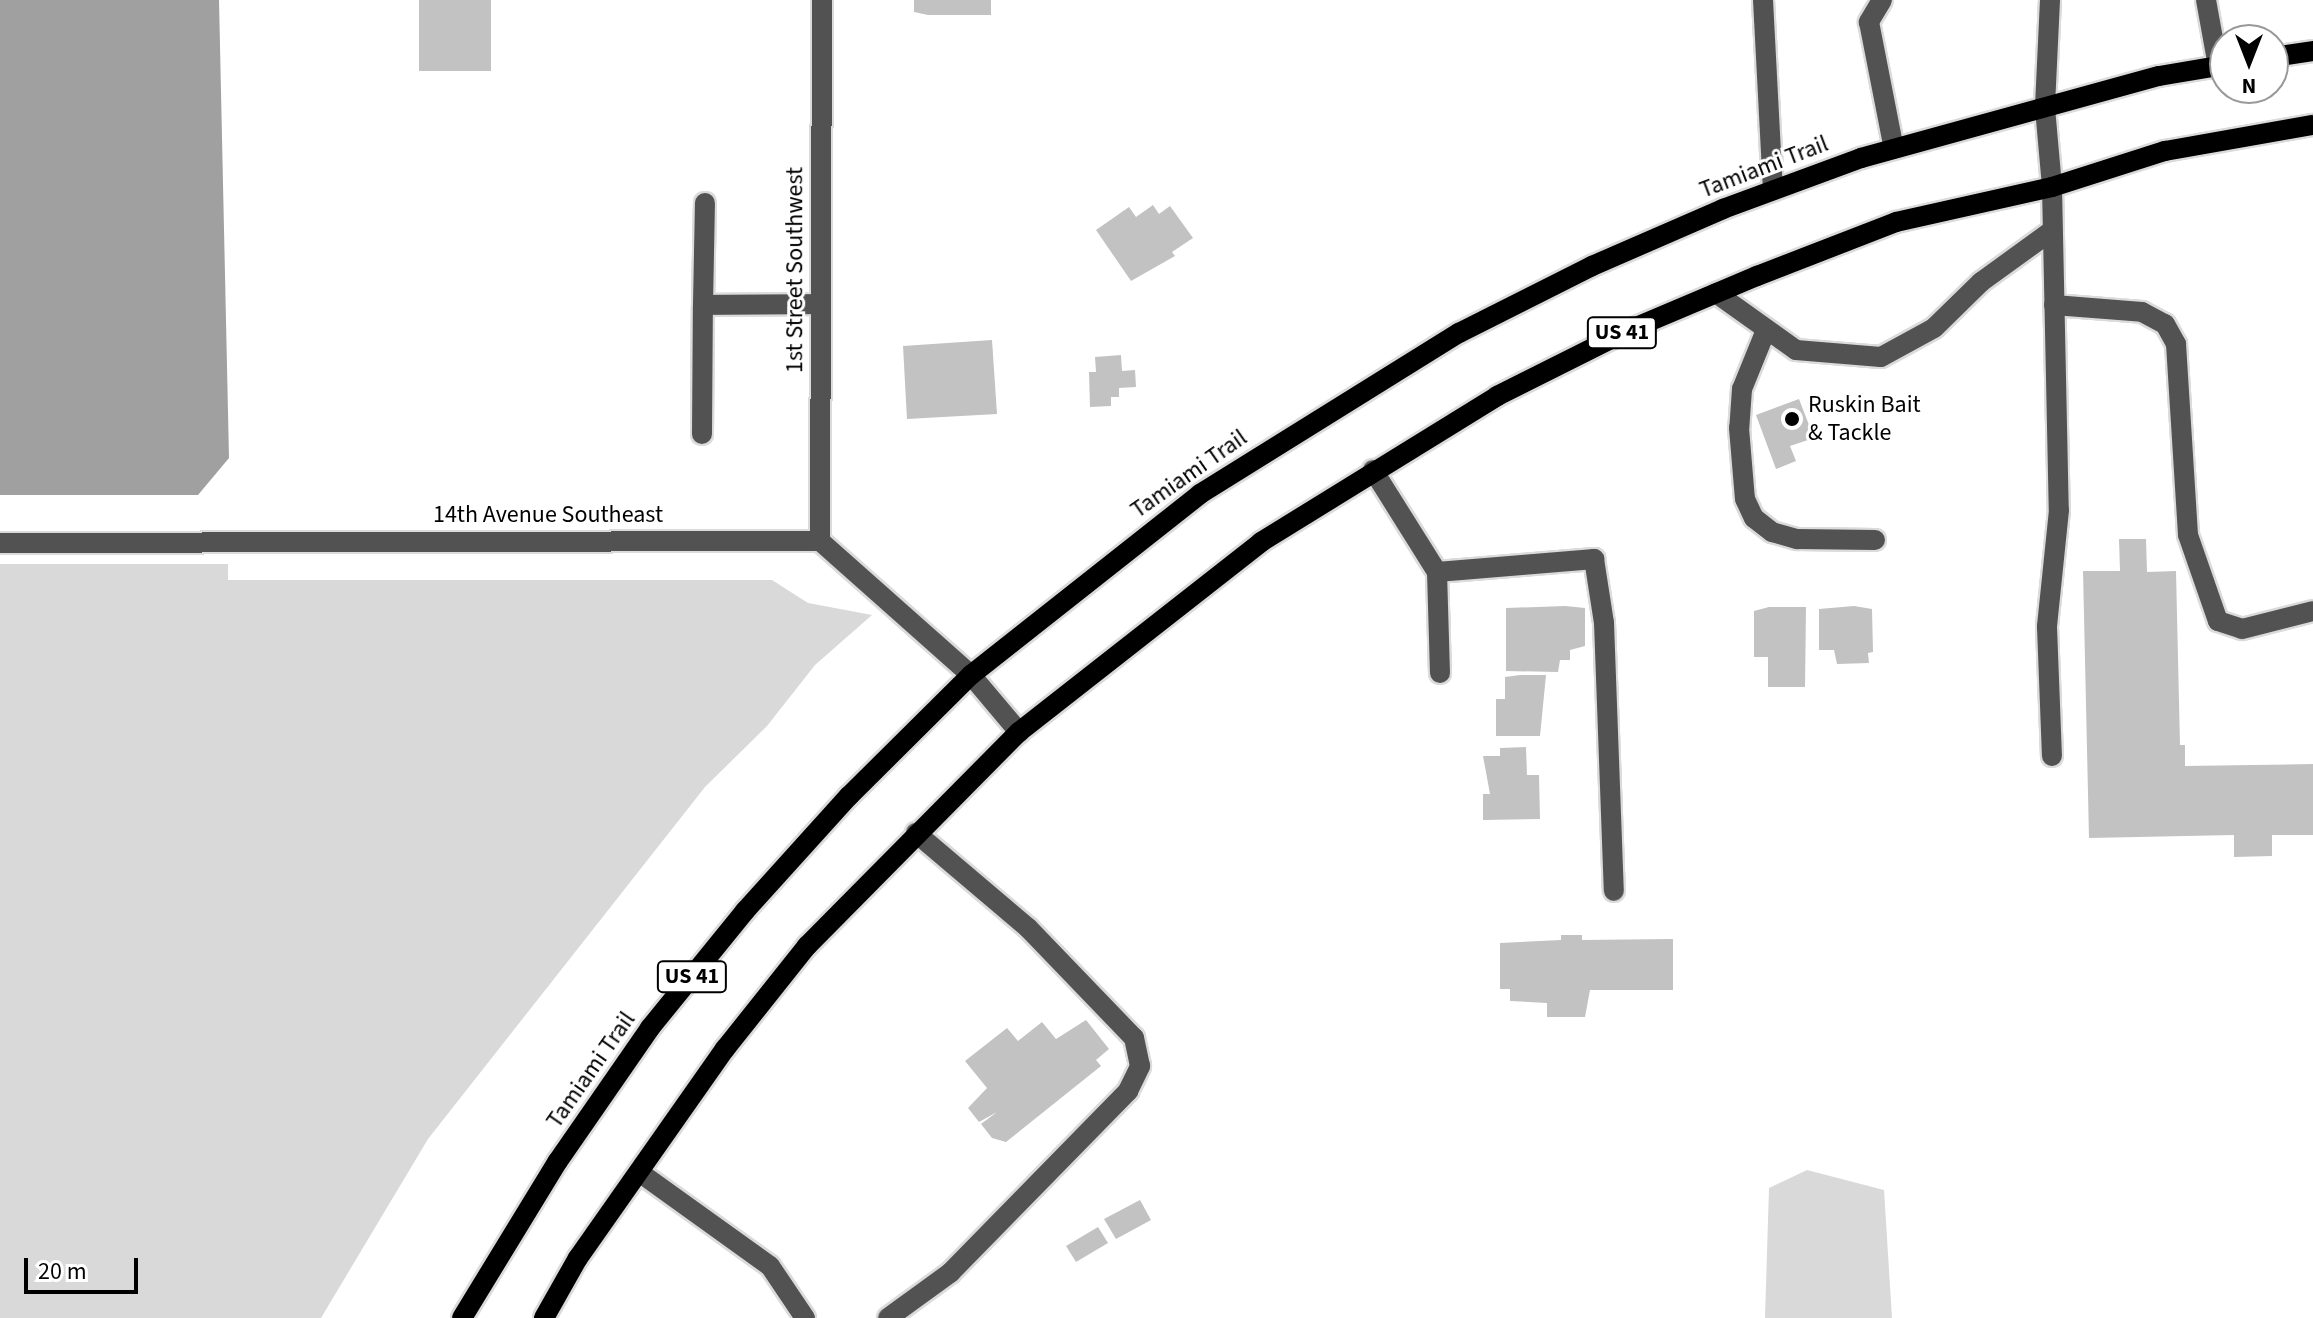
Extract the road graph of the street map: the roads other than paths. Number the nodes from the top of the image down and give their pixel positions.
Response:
1 (822, 0) edge
2 (1763, 0) edge
3 (1882, 0) edge
4 (2050, 0) edge
5 (2206, 0) edge
6 (2212, 24) edge
7 (2313, 51) edge
8 (2289, 55) edge
9 (2209, 68) edge
10 (2045, 108) junction
11 (2313, 125) edge
12 (1894, 149) junction
13 (2052, 187) junction
14 (1773, 190) junction
15 (705, 203) dead end
16 (2050, 232) junction
17 (1716, 293) junction
18 (821, 304) junction
19 (703, 305) junction
20 (2054, 305) junction
21 (1766, 330) junction
22 (702, 434) dead end
23 (1373, 470) junction
24 (1875, 540) dead end
25 (820, 541) junction
26 (0, 543) edge
27 (1437, 572) junction
28 (2313, 611) edge
29 (1440, 673) dead end
30 (971, 675) junction
31 (1019, 732) junction
32 (2052, 756) dead end
33 (916, 833) junction
34 (1614, 891) dead end
35 (639, 1172) junction
36 (462, 1318) edge
37 (544, 1318) edge
38 (805, 1318) edge
39 (888, 1318) edge

1 - 18 street, 1st Street Southwest
2 - 14 street
3 - 12 street
4 - 10 street
5 - 6 street
7 - 8 main road
9 - 10 main road, Tamiami Trail / US 41
10 - 12 main road, Tamiami Trail / US 41
10 - 13 street
11 - 13 main road, US 41
12 - 14 main road, Tamiami Trail / US 41
13 - 16 street
13 - 17 main road, US 41
14 - 30 main road, Tamiami Trail / US 41
15 - 19 street
16 - 20 street
16 - 21 street
17 - 21 street
17 - 23 main road, US 41
18 - 19 street
18 - 25 street, 1st Street Southwest
19 - 22 street
20 - 28 street
20 - 32 street
21 - 24 street
23 - 27 street
23 - 31 main road, US 41
25 - 26 street, 14th Avenue Southeast
25 - 30 street
27 - 29 street
27 - 34 street
30 - 31 street
30 - 36 main road, Tamiami Trail / US 41
31 - 33 main road, US 41
33 - 35 main road, US 41
33 - 39 street
35 - 37 main road, US 41
35 - 38 street

